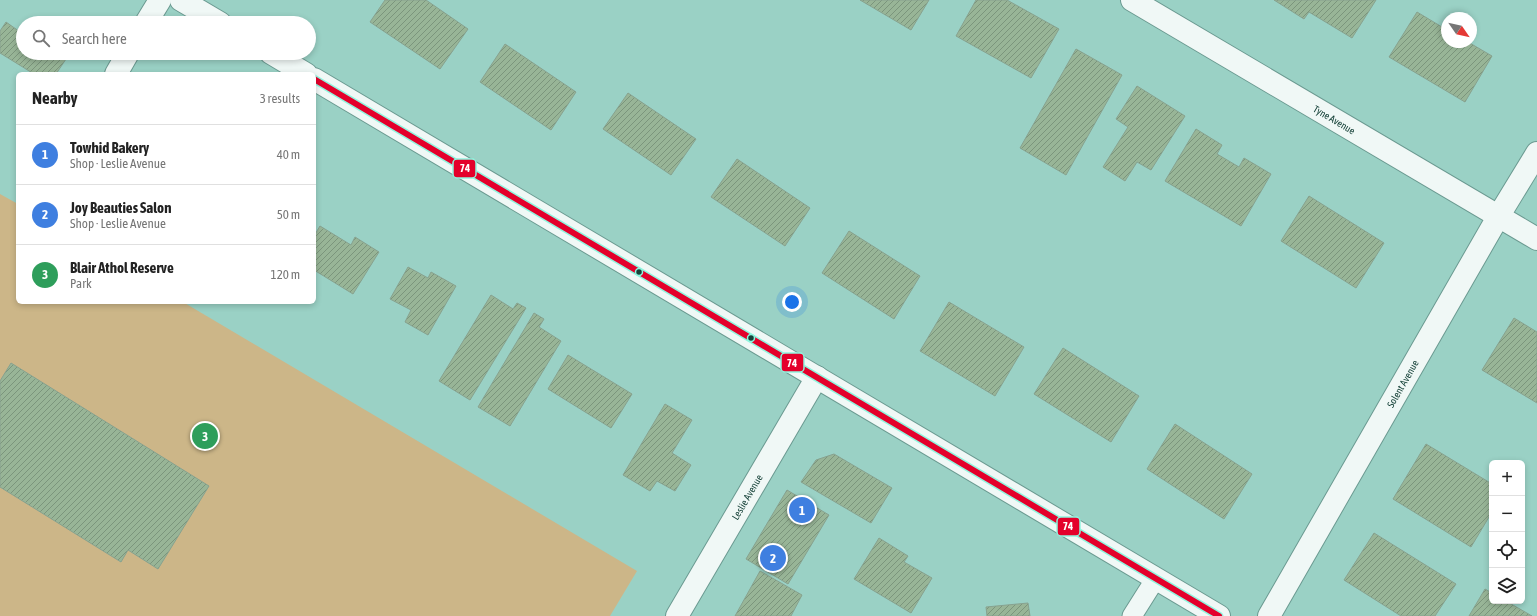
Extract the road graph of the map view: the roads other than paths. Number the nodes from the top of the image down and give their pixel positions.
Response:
1 (160, 0) edge
2 (181, 0) edge
3 (1132, 0) edge
4 (150, 16) edge
5 (208, 16) edge
6 (124, 60) edge
7 (283, 60) edge
8 (117, 72) edge
9 (303, 72) edge
10 (316, 80) edge
11 (1537, 152) edge
12 (1498, 217) junction
13 (1537, 239) edge
14 (817, 377) junction
15 (1156, 578) junction
16 (1212, 614) edge
17 (677, 616) edge
18 (1132, 616) edge
19 (1269, 616) edge

1 - 4 street
2 - 5 street
3 - 12 street, Tyne Avenue
6 - 8 street
7 - 9 street
10 - 14 street
11 - 12 street, Solent Avenue
12 - 13 street, Tyne Avenue
12 - 19 street, Solent Avenue
14 - 15 street
14 - 17 street, Leslie Avenue
15 - 16 street
15 - 18 lane

